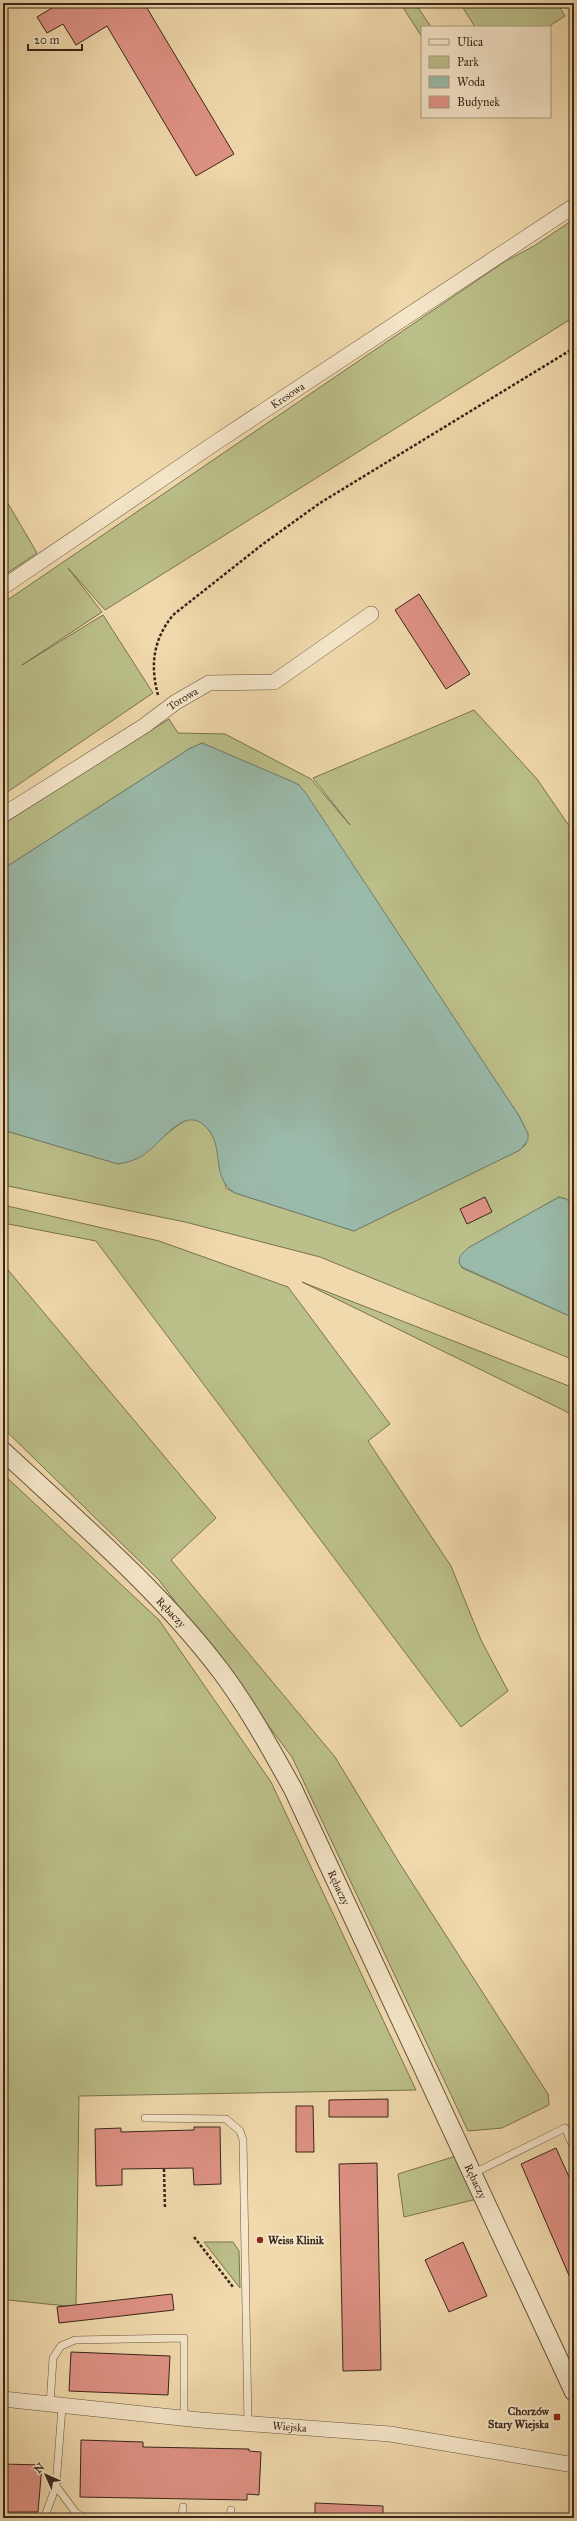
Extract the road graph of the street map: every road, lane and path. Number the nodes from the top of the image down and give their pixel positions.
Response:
1 (574, 206) edge
2 (574, 348) edge
3 (3, 587) edge
4 (371, 614) dead end
5 (163, 711) junction
6 (3, 815) edge
7 (3, 1451) edge
8 (145, 2118) dead end
9 (574, 2148) edge
10 (164, 2169) dead end
11 (474, 2173) junction
12 (165, 2209) dead end
13 (194, 2237) dead end
14 (244, 2294) junction
15 (572, 2380) edge
16 (3, 2399) edge
17 (56, 2406) junction
18 (184, 2418) junction
19 (248, 2423) junction
20 (574, 2465) edge
21 (56, 2486) junction
22 (183, 2507) dead end
23 (231, 2510) dead end
24 (76, 2516) edge
25 (42, 2518) edge
26 (86, 2518) edge
27 (182, 2518) edge
28 (230, 2518) edge

1 - 3 street, Kresowa
2 - 5 path
4 - 5 street, Torowa
5 - 6 street, Torowa
7 - 11 street, Rębaczy
8 - 14 lane
9 - 11 lane
10 - 12 path
11 - 15 street, Rębaczy
13 - 14 path
14 - 19 lane
16 - 17 street, Wiejska
17 - 18 street, Wiejska
17 - 18 lane
17 - 21 lane
18 - 19 street, Wiejska
19 - 20 street, Wiejska
21 - 24 lane
21 - 25 lane
22 - 27 lane
23 - 28 lane
24 - 26 lane

